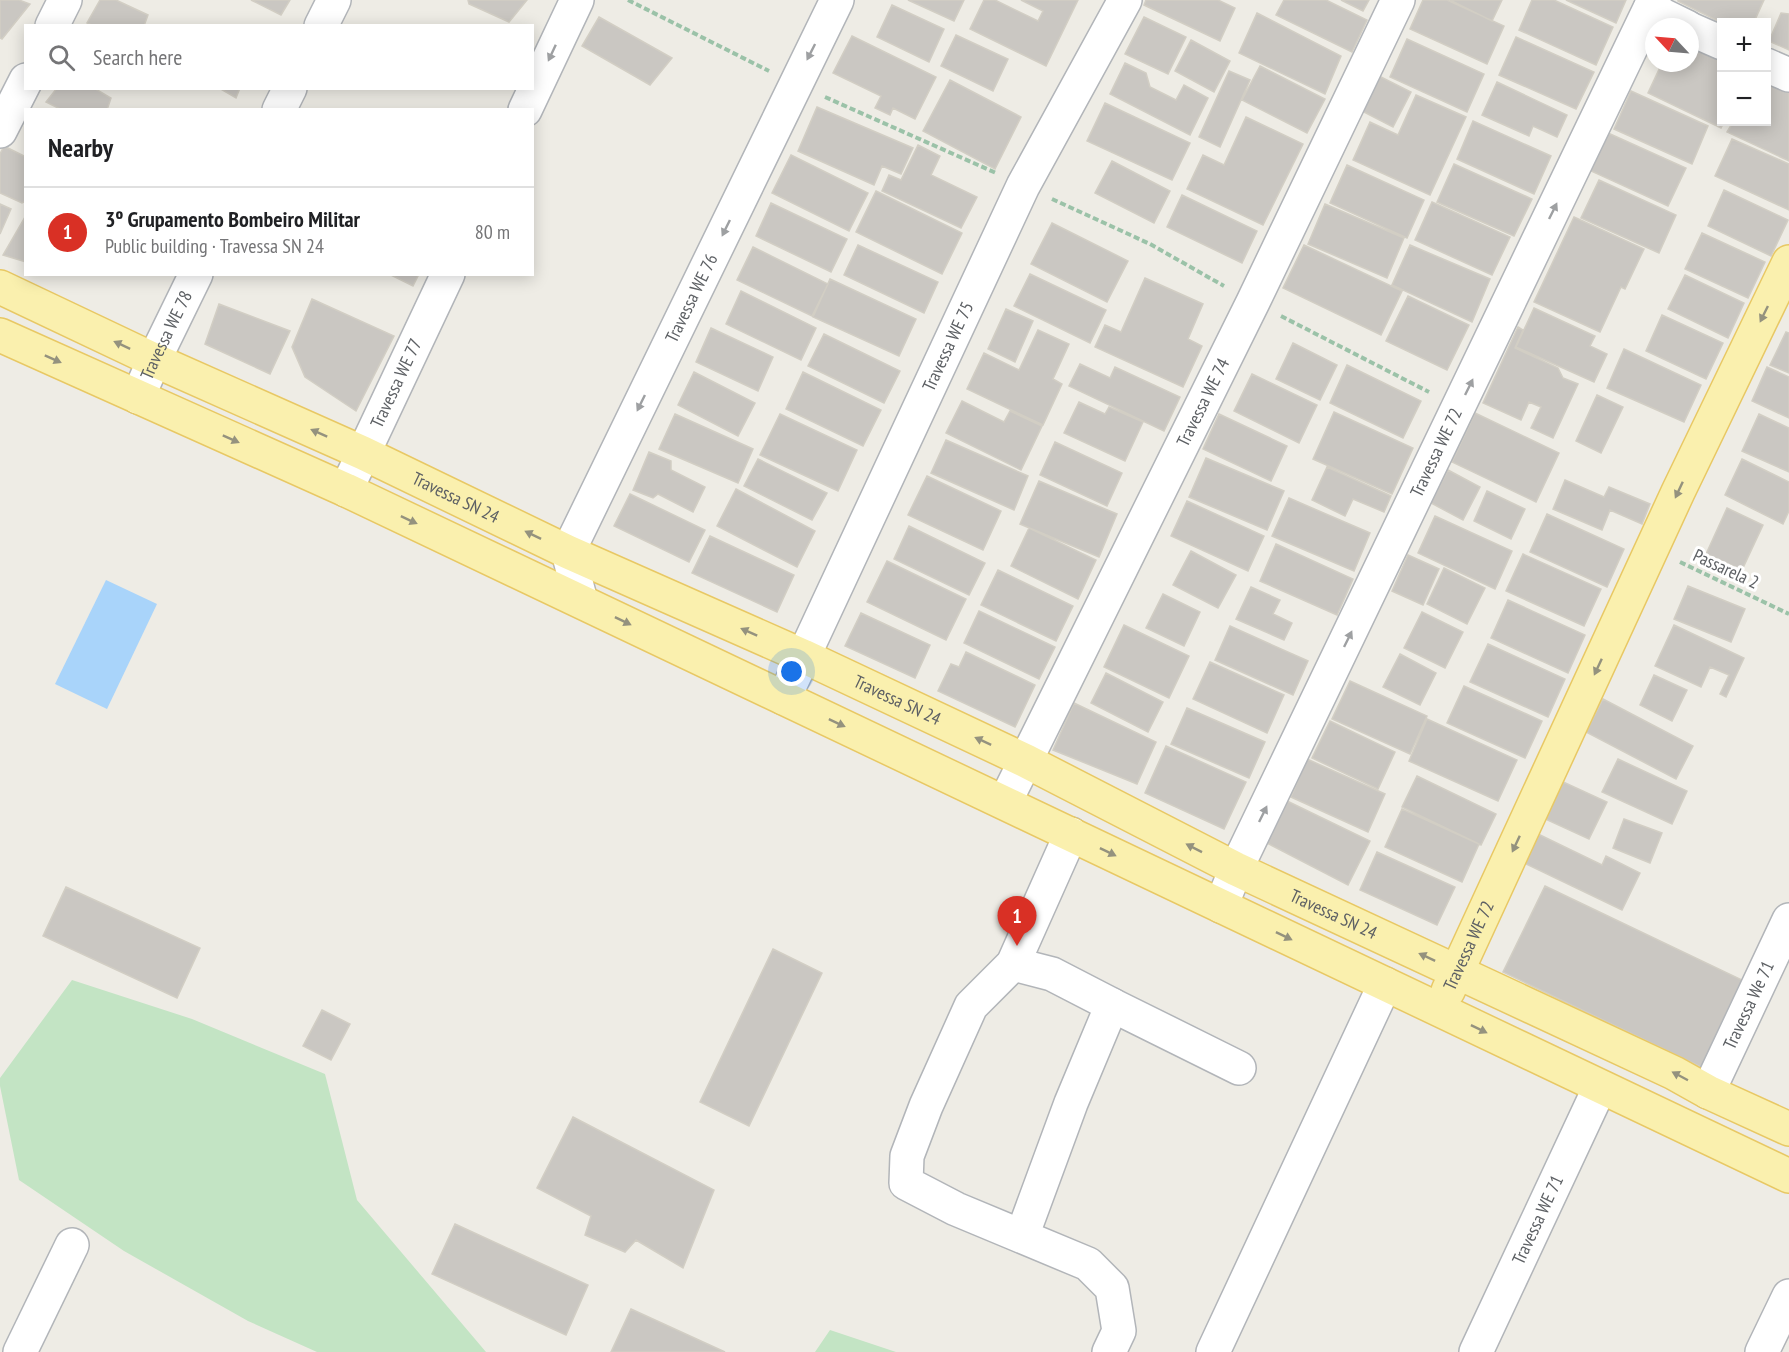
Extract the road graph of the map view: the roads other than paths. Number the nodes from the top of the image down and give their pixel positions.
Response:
1 (65, 0) edge
2 (334, 0) edge
3 (577, 0) edge
4 (837, 0) edge
5 (1125, 0) edge
6 (1398, 0) edge
7 (1652, 5) edge
8 (1672, 18) edge
9 (53, 24) edge
10 (322, 24) edge
11 (1699, 33) edge
12 (1717, 42) edge
13 (1771, 67) edge
14 (1789, 75) edge
15 (24, 84) edge
16 (289, 90) edge
17 (280, 108) edge
18 (526, 108) edge
19 (0, 131) edge
20 (1789, 262) edge
21 (195, 276) edge
22 (447, 276) edge
23 (0, 287) edge
24 (0, 335) edge
25 (153, 360) junction
26 (138, 397) junction
27 (363, 453) junction
28 (346, 490) junction
29 (568, 552) junction
30 (581, 601) junction
31 (803, 656) junction
32 (784, 698) junction
33 (1026, 761) junction
34 (1005, 802) junction
35 (1071, 834) junction
36 (1236, 869) junction
37 (1221, 906) junction
38 (1789, 920) edge
39 (1013, 964) junction
40 (1458, 971) junction
41 (1385, 984) junction
42 (1112, 1005) junction
43 (1440, 1010) junction
44 (1239, 1068) dead end
45 (1600, 1087) junction
46 (1707, 1092) junction
47 (1789, 1129) edge
48 (1789, 1176) edge
49 (1022, 1236) junction
50 (72, 1245) dead end
51 (1789, 1296) edge
52 (20, 1352) edge
53 (1109, 1352) edge
54 (1213, 1352) edge
55 (1476, 1352) edge
56 (1762, 1352) edge

1 - 9 street
2 - 10 street
3 -> 18 street
4 -> 29 street, Travessa WE 76
5 - 31 street, Travessa WE 75
6 - 33 street, Travessa WE 74
7 - 8 street
36 -> 7 street, Travessa WE 72
11 - 12 street
13 - 14 street
15 - 19 street
16 - 17 street
20 -> 40 main road, Travessa WE 72
21 - 25 street, Travessa WE 78
22 - 27 street, Travessa WE 77
25 -> 23 main road, Travessa SN 24
24 -> 26 main road
25 - 26 street, Travessa WE 78
27 -> 25 main road, Travessa SN 24
26 -> 28 main road
27 - 28 street, Travessa WE 77
29 -> 27 main road, Travessa SN 24
28 -> 30 main road
29 - 30 street
31 -> 29 main road, Travessa SN 24
30 -> 32 main road
31 - 32 street, Travessa WE 75
33 -> 31 main road, Travessa SN 24
32 -> 34 main road
33 - 34 street, Travessa WE 74
36 -> 33 main road, Travessa SN 24
34 - 35 main road
35 -> 37 main road
35 - 39 street
36 - 37 street, Travessa WE 72
40 -> 36 main road, Travessa SN 24
37 -> 41 main road
38 - 46 street, Travessa We 71
39 - 42 street
39 - 49 street
40 - 43 main road, Travessa WE 72
46 -> 40 main road, Travessa SN 24
41 - 43 main road
41 - 54 street
42 - 44 street
42 - 49 street
43 -> 45 main road
45 - 48 main road
45 - 55 street, Travessa WE 71
46 - 47 main road, Travessa SN 24
49 - 53 street
50 - 52 street
51 - 56 street

